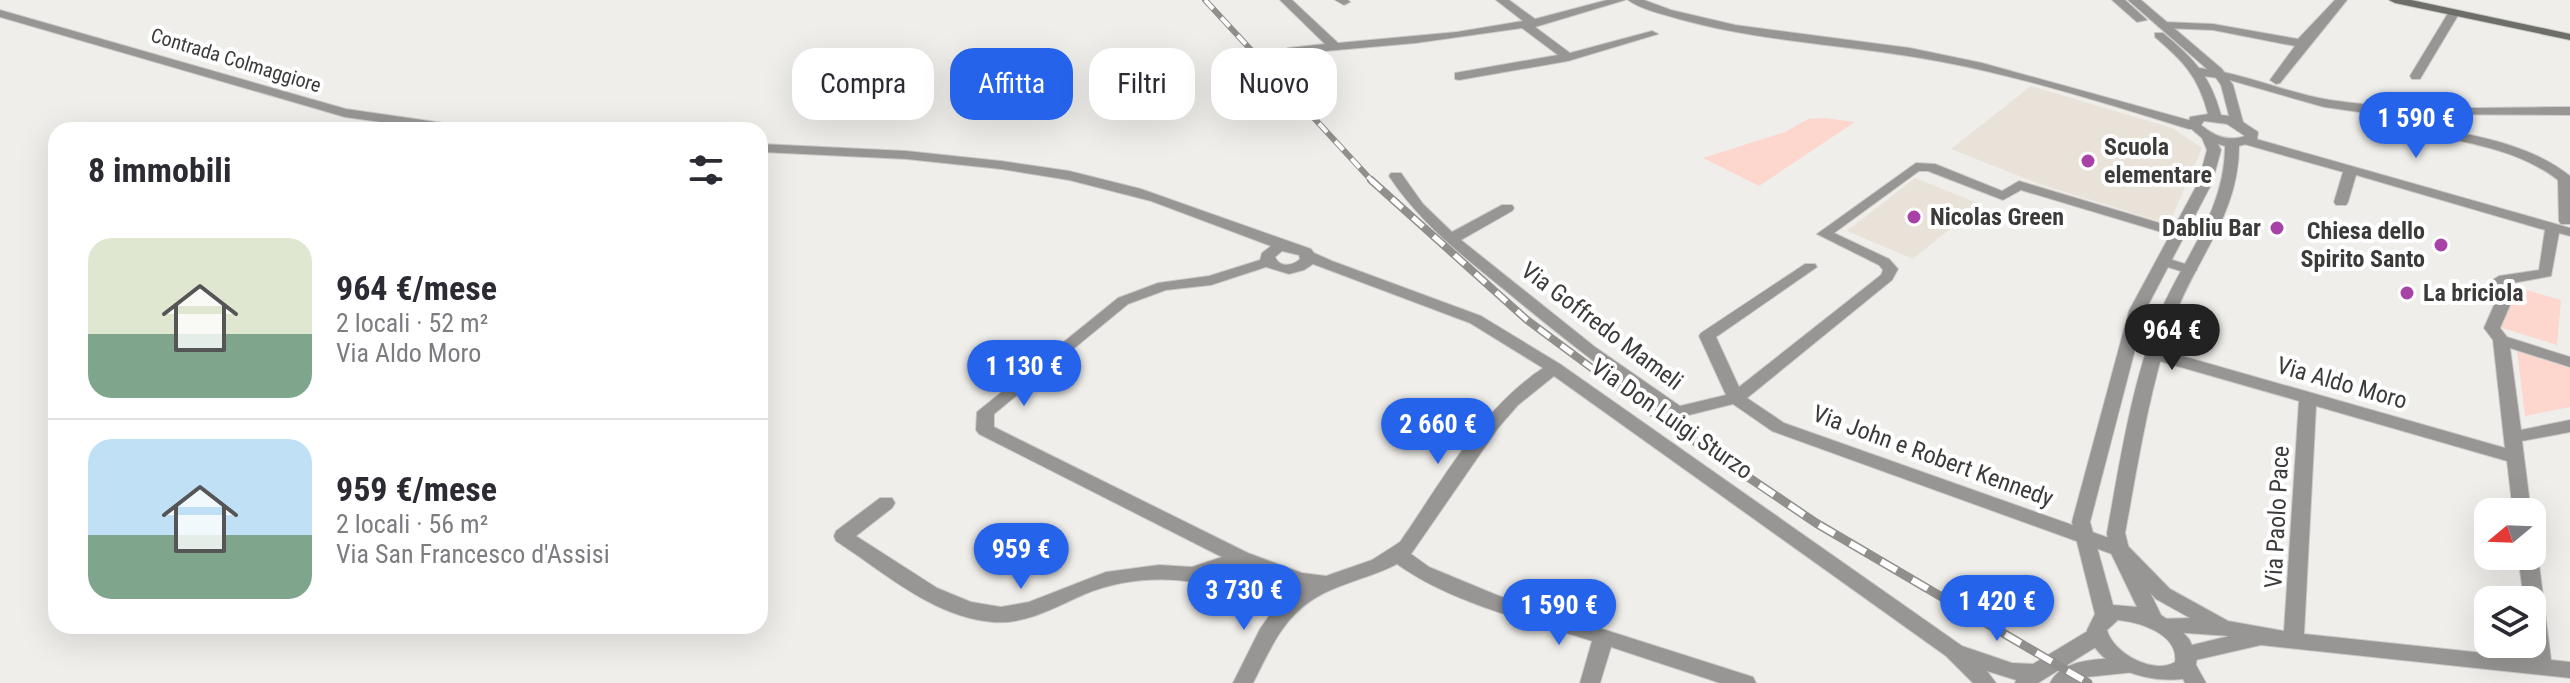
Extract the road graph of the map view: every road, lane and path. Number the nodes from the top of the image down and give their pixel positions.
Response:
1 (1286, 0) edge
2 (1502, 0) edge
3 (1619, 0) edge
4 (1634, 0) edge
5 (1653, 0) edge
6 (2118, 0) edge
7 (2134, 0) edge
8 (2341, 0) edge
9 (2395, 0) edge
10 (2454, 12) junction
11 (0, 13) edge
12 (1530, 25) junction
13 (2164, 25) junction
14 (1652, 34) dead end
15 (2570, 37) edge
16 (2305, 41) junction
17 (1334, 46) junction
18 (1313, 48) edge
19 (1568, 57) junction
20 (2199, 72) junction
21 (2219, 73) junction
22 (1459, 76) dead end
23 (2416, 76) dead end
24 (2276, 80) dead end
25 (2075, 86) junction
26 (2570, 111) edge
27 (2215, 117) junction
28 (408, 122) edge
29 (2237, 122) junction
30 (2409, 126) dead end
31 (2200, 127) junction
32 (2244, 139) junction
33 (768, 148) edge
34 (2350, 171) junction
35 (1396, 176) dead end
36 (2341, 202) dead end
37 (1507, 208) dead end
38 (2565, 225) edge
39 (2178, 233) junction
40 (1254, 237) junction
41 (1451, 239) junction
42 (1292, 247) junction
43 (1267, 259) junction
44 (1304, 261) junction
45 (2163, 261) junction
46 (1810, 267) dead end
47 (2190, 270) junction
48 (2501, 340) junction
49 (2155, 354) junction
50 (2570, 362) edge
51 (1554, 368) junction
52 (1736, 398) junction
53 (2308, 398) junction
54 (2570, 426) edge
55 (2513, 437) junction
56 (2515, 457) junction
57 (2520, 498) edge
58 (886, 503) dead end
59 (2086, 540) junction
60 (2119, 549) junction
61 (1398, 555) junction
62 (1241, 558) junction
63 (2530, 570) edge
64 (1195, 573) junction
65 (1226, 581) junction
66 (1328, 583) junction
67 (1287, 607) junction
68 (2158, 622) junction
69 (2102, 625) junction
70 (2223, 627) junction
71 (2262, 637) junction
72 (1603, 639) junction
73 (2294, 639) junction
74 (1953, 650) junction
75 (2190, 667) edge
76 (2542, 667) junction
77 (2146, 674) edge
78 (2567, 674) edge
79 (2030, 678) edge
80 (1243, 683) edge
81 (1590, 683) edge
82 (1746, 683) edge
83 (1986, 683) edge
84 (2060, 683) edge

1 - 17 street
2 - 12 street
3 - 12 street
4 - 25 street
5 - 25 street
6 - 20 street
7 - 13 street
8 - 16 street
9 - 10 main road
10 - 15 main road
10 - 23 street
11 - 28 street, Contrada Colmaggiore
12 - 17 street
12 - 19 street
13 - 16 street
13 - 21 street
14 - 19 street
16 - 24 street
17 - 18 street
19 - 22 street
20 - 21 street
20 - 27 street
21 - 26 street
21 - 29 street
25 - 31 street
27 - 29 street
27 - 31 street
29 - 32 street
30 - 38 street
31 - 32 street
31 - 39 street
32 - 34 street
32 - 38 street
32 - 47 street
33 - 40 street, Via Don Luigi Sturzo
34 - 36 street
34 - 38 street
35 - 41 street, Via Goffredo Mameli
37 - 41 street
38 - 48 street
39 - 45 street
39 - 52 street
40 - 42 street, Via Don Luigi Sturzo
40 - 43 street
41 - 52 street, Via Goffredo Mameli
42 - 43 street
42 - 44 street, Via Don Luigi Sturzo
43 - 44 street, Via Don Luigi Sturzo
43 - 62 street
44 - 51 street, Via Don Luigi Sturzo
45 - 47 street
45 - 59 street
46 - 52 street
47 - 49 street
48 - 50 street
48 - 55 street
49 - 53 street, Via Aldo Moro
49 - 60 street
51 - 61 street
51 - 74 street, Via Don Luigi Sturzo
52 - 59 street, Via John e Robert Kennedy
53 - 56 street, Via Aldo Moro
53 - 73 street, Via Paolo Pace
54 - 55 street
55 - 56 street
56 - 57 street
58 - 64 street
59 - 60 street, Via John e Robert Kennedy
59 - 69 street
60 - 68 street
60 - 70 street
61 - 66 street
61 - 72 street
62 - 64 street
62 - 65 street
62 - 66 street
63 - 76 street
64 - 65 street
65 - 67 street
66 - 67 street
67 - 80 street
68 - 69 street
68 - 70 street
68 - 75 street
69 - 77 street
69 - 79 street
70 - 71 street
71 - 73 street
71 - 75 street
72 - 81 street
72 - 82 street
73 - 76 street
74 - 79 street, Via Don Luigi Sturzo
74 - 83 street, Via Don Luigi Sturzo
75 - 77 street
76 - 78 street
77 - 84 street

